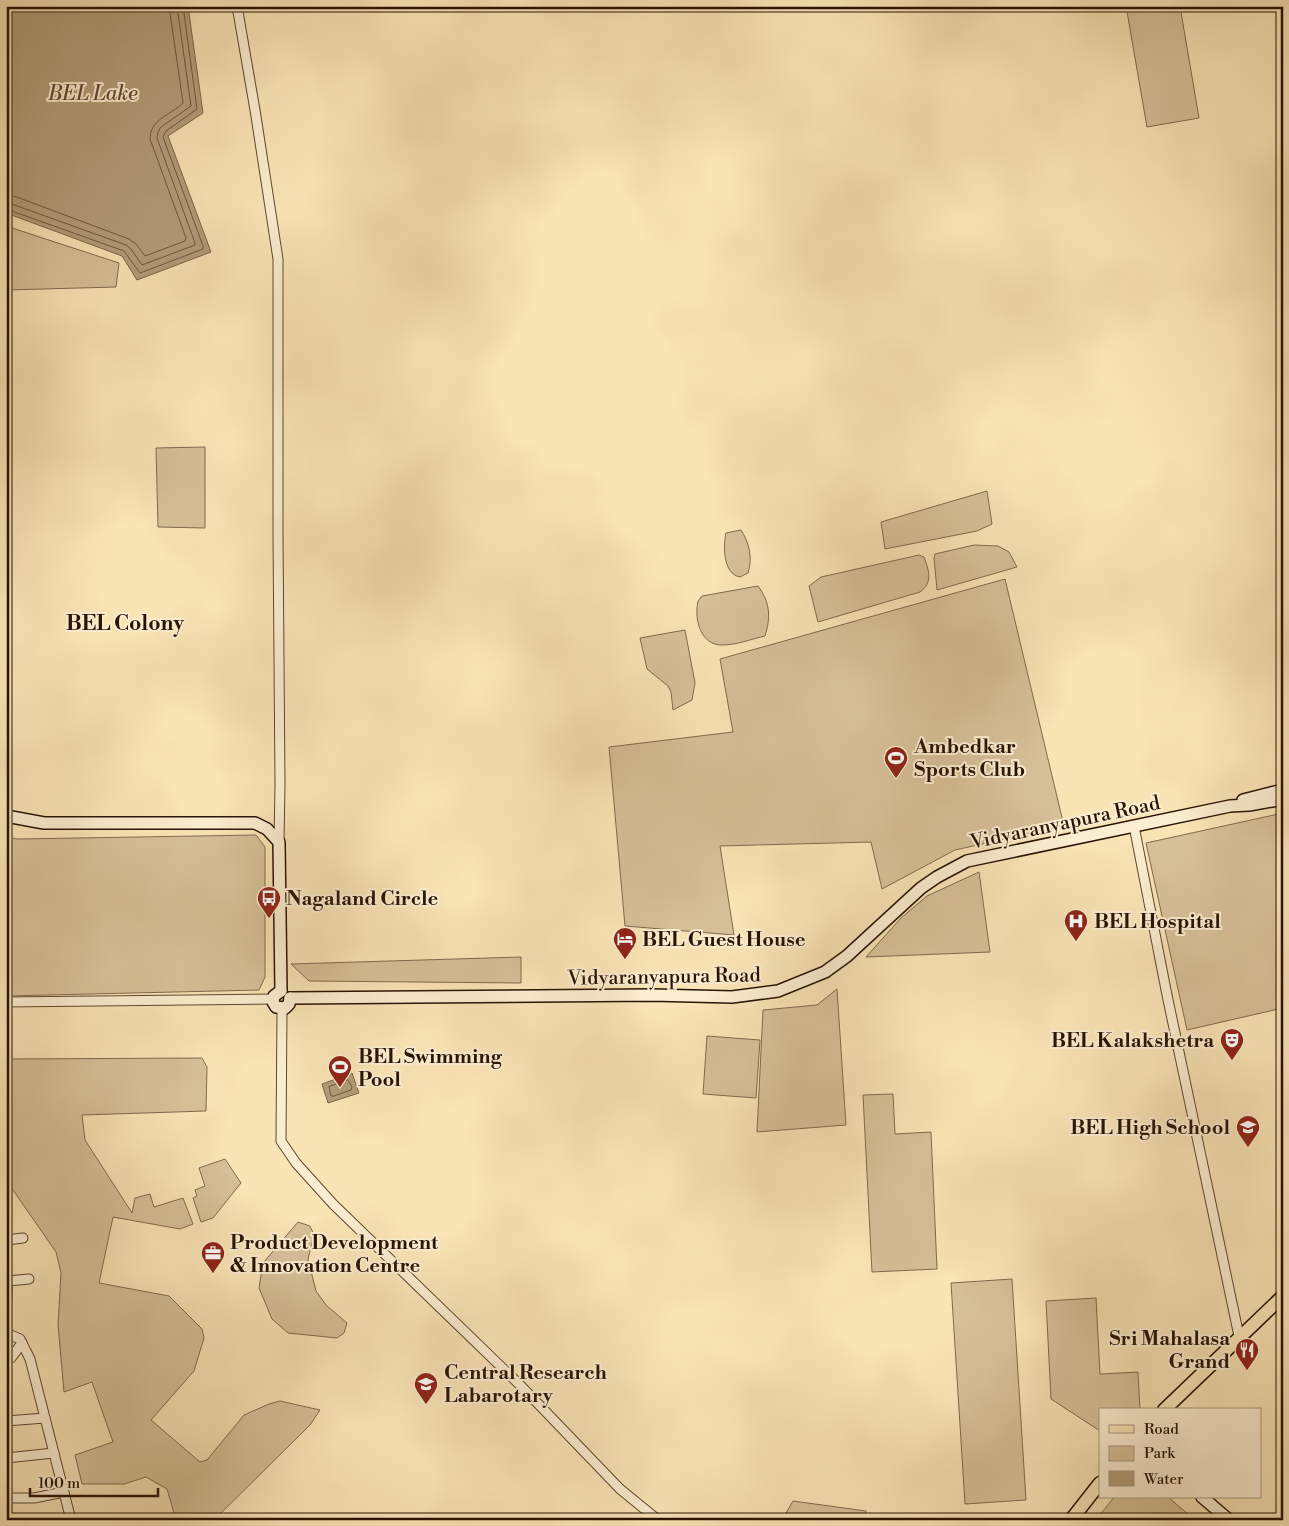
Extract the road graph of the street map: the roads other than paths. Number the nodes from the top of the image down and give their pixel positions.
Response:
1 (237, 6) edge
2 (1283, 790) edge
3 (1283, 799) edge
4 (1230, 806) junction
5 (6, 816) edge
6 (1134, 826) junction
7 (279, 842) junction
8 (281, 996) junction
9 (6, 1002) edge
10 (282, 1008) joint
11 (23, 1238) dead end
12 (6, 1240) edge
13 (29, 1279) dead end
14 (7, 1281) edge
15 (1283, 1296) edge
16 (6, 1311) edge
17 (6, 1333) edge
18 (1239, 1336) junction
19 (22, 1343) junction
20 (6, 1360) edge
21 (1166, 1408) edge
22 (45, 1418) junction
23 (6, 1421) edge
24 (54, 1453) junction
25 (6, 1458) edge
26 (1099, 1484) edge
27 (64, 1492) junction
28 (6, 1498) edge
29 (1197, 1498) edge
30 (70, 1520) edge
31 (658, 1520) edge
32 (1071, 1520) edge
33 (1219, 1520) edge
34 (1229, 1520) edge

1 - 7 street
2 - 4 main road, Vidyaranyapura Road
3 - 4 main road, Vidyaranyapura Road
4 - 6 main road, Vidyaranyapura Road
5 - 7 main road
6 - 8 main road, Vidyaranyapura Road
6 - 18 street
7 - 8 main road
8 - 9 street
8 - 10 main road
10 - 31 street
11 - 12 street
13 - 14 street
14 - 16 street
15 - 18 main road
17 - 19 street
18 - 21 main road
19 - 20 street
19 - 22 street
22 - 23 street
22 - 24 street
24 - 25 street
24 - 27 street
26 - 32 main road
27 - 28 street
27 - 30 street
29 - 33 main road
29 - 34 main road

